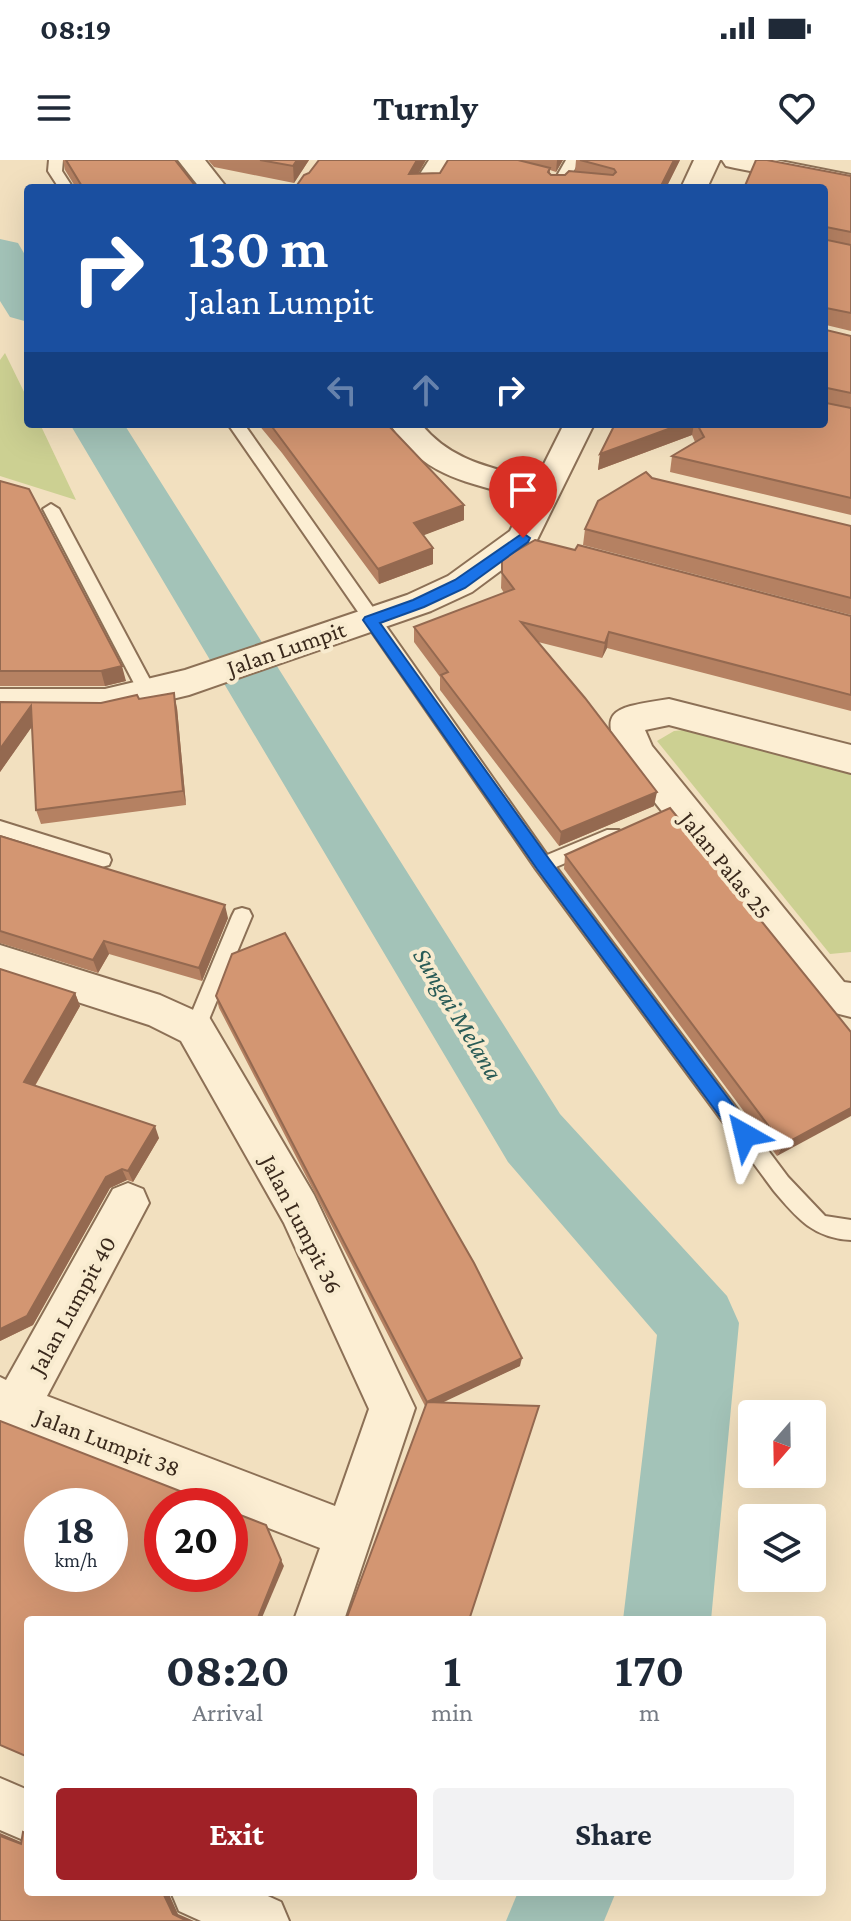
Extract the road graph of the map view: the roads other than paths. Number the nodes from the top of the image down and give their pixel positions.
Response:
1 (56, 160) edge
2 (191, 160) edge
3 (442, 160) edge
4 (573, 160) edge
5 (707, 160) edge
6 (735, 160) edge
7 (547, 176) edge
8 (565, 183) edge
9 (851, 183) edge
10 (63, 184) edge
11 (211, 184) edge
12 (427, 184) edge
13 (696, 184) edge
14 (239, 428) edge
15 (577, 428) edge
16 (415, 429) edge
17 (545, 494) junction
18 (51, 509) dead end
19 (370, 620) junction
20 (147, 691) junction
21 (0, 702) edge
22 (851, 759) edge
23 (0, 828) edge
24 (624, 830) edge
25 (102, 860) dead end
26 (543, 864) junction
27 (242, 916) dead end
28 (0, 961) edge
29 (851, 1000) edge
30 (195, 1029) junction
31 (128, 1203) dead end
32 (851, 1230) edge
33 (8, 1403) edge
34 (350, 1536) junction
35 (320, 1616) edge
36 (0, 1804) edge
37 (24, 1814) edge
38 (210, 1896) edge
39 (262, 1921) edge

1 - 10 lane
2 - 11 street
3 - 12 street
4 - 8 lane
5 - 13 street
6 - 9 street
7 - 8 lane
14 - 19 lane
15 - 17 street, Jalan Lumpit
16 - 17 street
17 - 19 street, Jalan Lumpit
18 - 20 lane
19 - 20 street, Jalan Lumpit
19 - 26 lane
20 - 21 street, Jalan Lumpit
22 - 29 street, Jalan Palas 25
23 - 25 lane
24 - 26 lane
26 - 32 lane
27 - 30 lane
28 - 30 street
30 - 34 street, Jalan Lumpit 36
31 - 33 street, Jalan Lumpit 40
33 - 34 street, Jalan Lumpit 38
34 - 35 street, Jalan Lumpit 36
36 - 37 street
38 - 39 street

